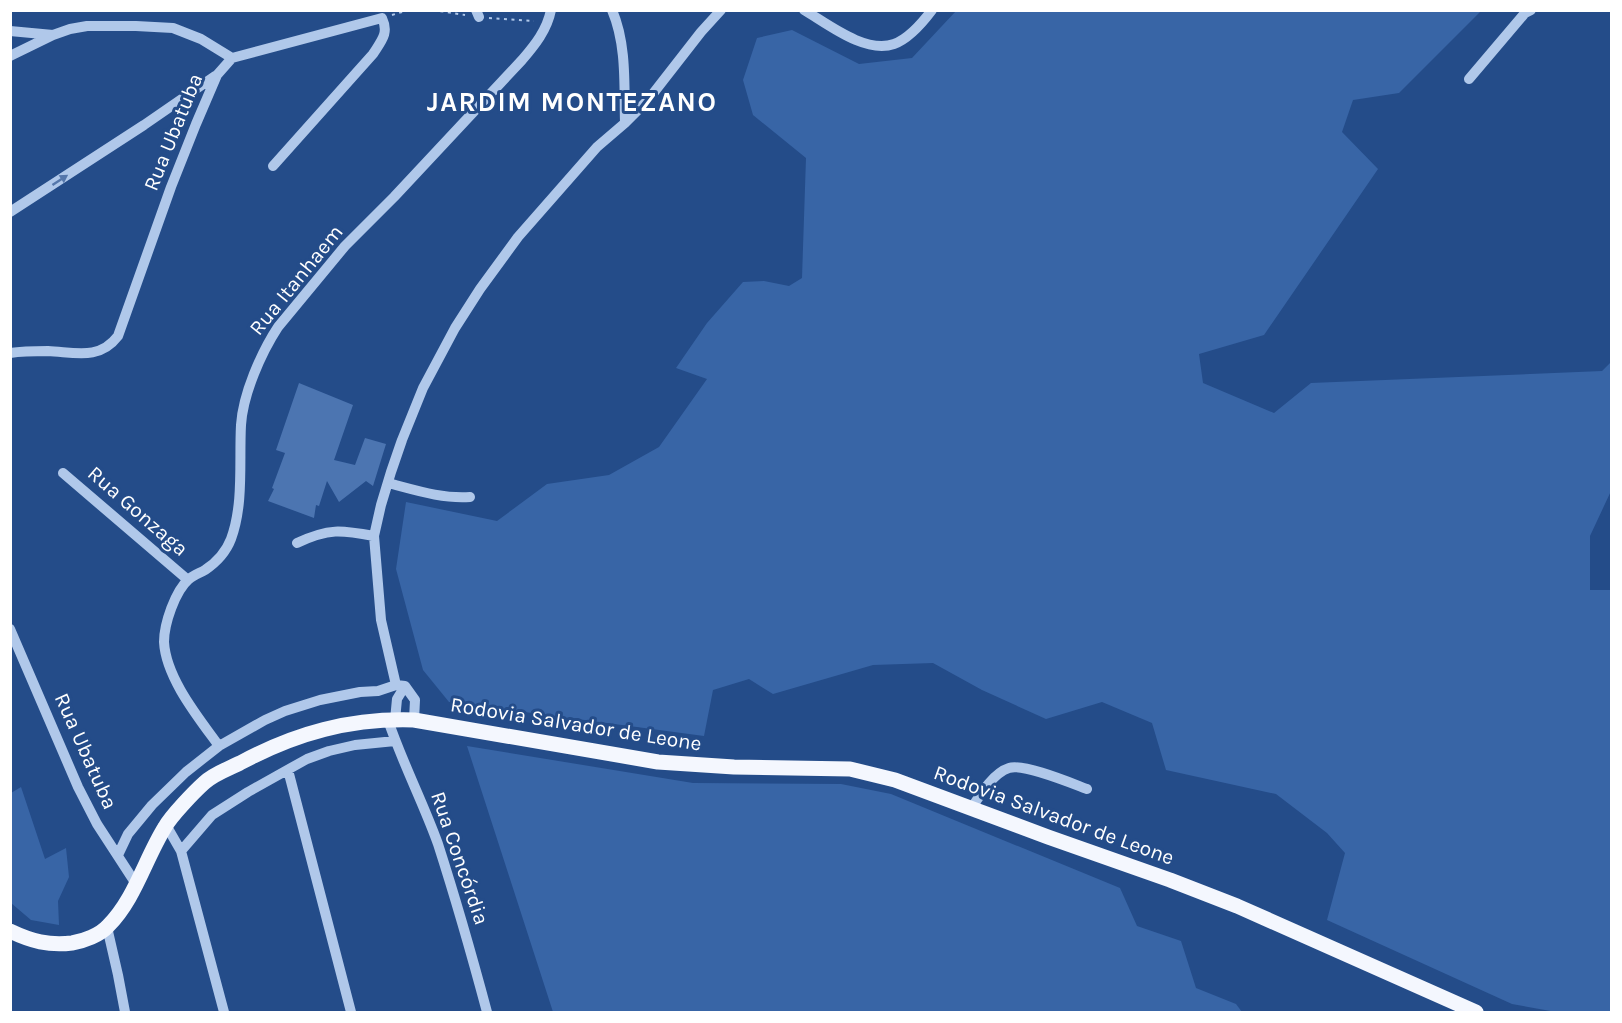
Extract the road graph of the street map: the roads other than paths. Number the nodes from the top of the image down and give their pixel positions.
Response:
1 (551, 10) edge
2 (612, 10) edge
3 (721, 10) edge
4 (804, 10) edge
5 (1531, 10) edge
6 (377, 14) edge
7 (929, 14) edge
8 (10, 31) edge
9 (53, 35) junction
10 (10, 56) edge
11 (232, 58) junction
12 (217, 75) junction
13 (1469, 79) dead end
14 (625, 123) junction
15 (273, 166) dead end
16 (10, 212) edge
17 (10, 353) edge
18 (63, 473) dead end
19 (388, 483) junction
20 (470, 497) dead end
21 (374, 536) junction
22 (297, 543) dead end
23 (188, 580) junction
24 (10, 629) edge
25 (401, 686) junction
26 (391, 720) junction
27 (414, 720) junction
28 (395, 741) junction
29 (219, 746) junction
30 (288, 770) junction
31 (1087, 789) dead end
32 (971, 809) junction
33 (166, 825) junction
34 (181, 850) junction
35 (118, 855) junction
36 (136, 884) junction
37 (107, 927) junction
38 (10, 931) edge
39 (124, 1012) edge
40 (224, 1012) edge
41 (351, 1012) edge
42 (487, 1012) edge
43 (1476, 1012) edge

1 - 23 street, Rua Itanhaem
2 - 14 street
3 - 14 street
4 - 7 street
5 - 13 street
6 - 11 street
6 - 15 street
8 - 9 street, Rua Ubatuba
9 - 10 street
9 - 11 street, Rua Ubatuba
11 - 12 street, Rua Ubatuba
16 -> 12 street
12 - 17 street, Rua Ubatuba
14 - 19 street
18 - 23 street, Rua Gonzaga
19 - 20 street
19 - 21 street
21 - 22 street
21 - 25 street
23 - 29 street, Rua Itanhaem
24 - 35 street, Rua Ubatuba
25 - 26 street
25 - 27 street
25 - 29 street
26 - 27 main road, Rodovia Salvador de Leone
26 - 28 street, Rua Concórdia
26 - 33 main road, Rodovia Salvador de Leone
27 - 32 main road, Rodovia Salvador de Leone
28 - 30 street
28 - 42 street, Rua Concórdia
29 - 35 street
30 - 34 street
30 - 41 street
31 - 32 street
32 - 43 main road, Rodovia Salvador de Leone
33 - 34 street
33 - 36 main road, Rodovia Salvador de Leone
34 - 40 street
35 - 36 street, Rua Ubatuba
36 - 37 main road, Rodovia Salvador de Leone
37 - 38 main road, Rodovia Salvador de Leone
37 - 39 street

